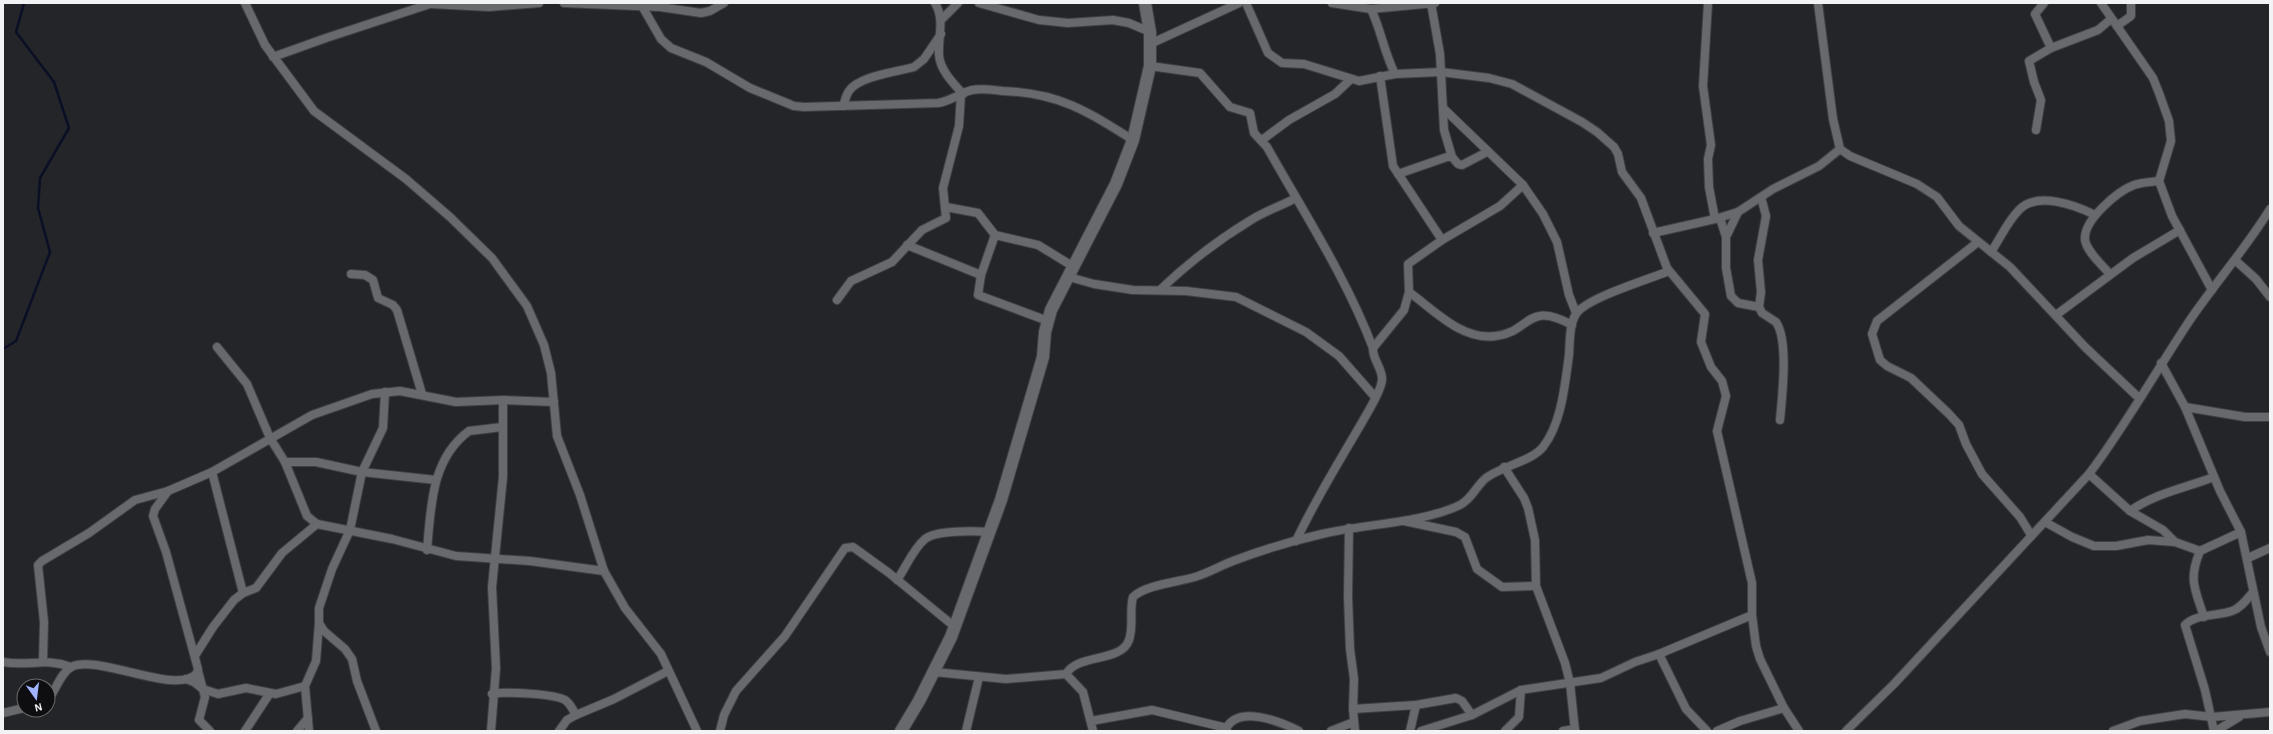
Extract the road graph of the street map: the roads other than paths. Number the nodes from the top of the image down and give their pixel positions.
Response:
1 (245, 3) edge
2 (539, 3) edge
3 (564, 3) edge
4 (724, 3) edge
5 (935, 3) edge
6 (958, 3) edge
7 (979, 3) edge
8 (1145, 3) edge
9 (1239, 3) edge
10 (1246, 3) edge
11 (1332, 3) edge
12 (1431, 3) edge
13 (1435, 3) edge
14 (1708, 3) edge
15 (1818, 3) edge
16 (2044, 3) edge
17 (2101, 3) edge
18 (2131, 3) edge
19 (432, 4) edge
20 (1395, 5) edge
21 (642, 6) junction
22 (1371, 9) junction
23 (2111, 19) junction
24 (941, 20) junction
25 (2117, 26) junction
26 (941, 34) junction
27 (1150, 38) junction
28 (2051, 48) junction
29 (273, 57) junction
30 (1150, 66) junction
31 (1441, 72) junction
32 (1395, 74) junction
33 (1380, 76) junction
34 (1351, 79) junction
35 (962, 94) junction
36 (843, 106) junction
37 (1443, 108) junction
38 (2036, 130) dead end
39 (1133, 140) junction
40 (1262, 140) junction
41 (1840, 150) junction
42 (1487, 152) junction
43 (1452, 157) junction
44 (1398, 174) junction
45 (2159, 181) junction
46 (1523, 185) junction
47 (1761, 197) junction
48 (1296, 198) junction
49 (946, 207) junction
50 (2270, 209) edge
51 (1738, 212) junction
52 (2095, 215) junction
53 (1718, 218) junction
54 (2180, 230) junction
55 (1653, 233) junction
56 (995, 235) junction
57 (1726, 237) junction
58 (1442, 240) junction
59 (1978, 242) junction
60 (907, 245) junction
61 (1991, 252) junction
62 (2235, 260) junction
63 (1669, 271) junction
64 (1071, 272) junction
65 (350, 274) dead end
66 (2110, 274) junction
67 (981, 275) junction
68 (1160, 290) junction
69 (2212, 290) junction
70 (1409, 292) junction
71 (2270, 297) edge
72 (838, 300) dead end
73 (1759, 307) junction
74 (1576, 313) junction
75 (2056, 315) junction
76 (1048, 321) junction
77 (1572, 325) junction
78 (217, 347) dead end
79 (1373, 348) junction
80 (2161, 364) junction
81 (386, 392) junction
82 (422, 394) junction
83 (1375, 397) junction
84 (2139, 398) junction
85 (503, 400) junction
86 (554, 402) junction
87 (2185, 407) junction
88 (2270, 417) edge
89 (1780, 420) dead end
90 (502, 427) junction
91 (270, 438) junction
92 (285, 462) junction
93 (1504, 467) junction
94 (212, 472) junction
95 (362, 472) junction
96 (2089, 474) junction
97 (2214, 477) junction
98 (436, 480) junction
99 (168, 491) junction
100 (2130, 511) junction
101 (1399, 520) junction
102 (2045, 522) junction
103 (317, 524) junction
104 (1349, 528) junction
105 (350, 530) junction
106 (989, 532) junction
107 (2241, 532) junction
108 (2032, 535) junction
109 (1296, 541) junction
110 (2175, 542) junction
111 (428, 550) junction
112 (2266, 550) edge
113 (2200, 551) junction
114 (2248, 558) junction
115 (2270, 558) edge
116 (496, 560) junction
117 (604, 571) junction
118 (897, 580) junction
119 (1536, 586) junction
120 (2252, 592) junction
121 (243, 593) junction
122 (1752, 615) junction
123 (2204, 617) junction
124 (319, 623) junction
125 (955, 627) junction
126 (2270, 652) edge
127 (196, 654) junction
128 (1659, 654) junction
129 (43, 661) junction
130 (3, 662) edge
131 (71, 667) junction
132 (198, 671) junction
133 (668, 671) junction
134 (934, 672) junction
135 (1066, 674) junction
136 (979, 677) junction
137 (186, 680) junction
138 (1570, 683) junction
139 (305, 686) junction
140 (56, 689) edge
141 (203, 689) junction
142 (1521, 690) junction
143 (270, 693) junction
144 (492, 694) junction
145 (1416, 705) junction
146 (1352, 708) junction
147 (1784, 708) junction
148 (16, 710) edge
149 (2270, 712) edge
150 (3, 713) edge
151 (576, 715) junction
152 (1472, 715) junction
153 (2241, 716) junction
154 (2212, 717) junction
155 (308, 718) junction
156 (1091, 721) junction
157 (1354, 722) junction
158 (1857, 728) edge
159 (1226, 730) edge
160 (1575, 730) edge
161 (210, 731) edge
162 (245, 731) edge
163 (297, 731) edge
164 (309, 731) edge
165 (376, 731) edge
166 (491, 731) edge
167 (559, 731) edge
168 (697, 731) edge
169 (720, 731) edge
170 (901, 731) edge
171 (966, 731) edge
172 (1094, 731) edge
173 (1299, 731) edge
174 (1330, 731) edge
175 (1355, 731) edge
176 (1410, 731) edge
177 (1421, 731) edge
178 (1505, 731) edge
179 (1563, 731) edge
180 (1706, 731) edge
181 (1717, 731) edge
182 (1799, 731) edge
183 (1846, 731) edge
184 (2113, 731) edge
185 (2215, 731) edge

1 - 29 street
2 - 19 street
3 - 21 street
4 - 21 street
5 - 24 street
6 - 24 street
7 - 27 street
8 - 27 street
9 - 27 street
10 - 34 street
11 - 22 street
12 - 13 street
12 - 20 street
12 - 31 street
14 - 53 street
15 - 41 street
16 - 28 street
17 - 23 street
18 - 25 street
19 - 29 street
20 - 22 street
21 - 36 street
22 - 32 street
23 - 25 street
23 - 28 street
24 - 26 street
25 - 45 street
26 - 35 street
26 - 36 street
27 - 30 street
28 - 38 street
29 - 86 street
30 - 39 street
30 - 40 street
31 - 32 street
31 - 37 street
31 - 55 street
32 - 33 street
33 - 34 street
33 - 44 street
34 - 40 street
35 - 36 street
35 - 39 street
35 - 49 street
37 - 42 street
37 - 43 street
39 - 64 street
40 - 48 street
41 - 47 street
41 - 59 street
42 - 43 street
42 - 46 street
43 - 44 street
44 - 58 street
45 - 52 street
45 - 54 street
46 - 58 street
46 - 74 street
47 - 51 street
47 - 73 street
48 - 68 street
48 - 79 street
49 - 56 street
49 - 60 street
50 - 62 street
51 - 53 street
51 - 57 street
52 - 61 street
52 - 66 street
53 - 55 street
53 - 57 street
54 - 66 street
54 - 69 street
55 - 63 street
56 - 64 street
56 - 67 street
57 - 73 street
58 - 70 street
59 - 61 street
59 - 108 street
60 - 67 street
60 - 72 street
61 - 75 street
62 - 69 street
62 - 71 street
63 - 74 street
63 - 122 street
64 - 68 street
64 - 76 street
65 - 82 street
66 - 75 street
67 - 76 street
68 - 83 street
69 - 80 street
70 - 77 street
70 - 79 street
73 - 89 street
74 - 77 street
75 - 84 street
76 - 106 street
77 - 93 street
78 - 91 street
79 - 83 street
80 - 84 street
80 - 87 street
81 - 82 street
81 - 91 street
81 - 95 street
82 - 85 street
83 - 109 street
84 - 96 street
85 - 86 street
85 - 90 street
86 - 117 street
87 - 88 street
87 - 97 street
90 - 98 street
90 - 116 street
91 - 92 street
91 - 94 street
92 - 95 street
92 - 103 street
93 - 101 street
93 - 119 street
94 - 99 street
94 - 121 street
95 - 98 street
95 - 105 street
96 - 100 street
96 - 102 street
97 - 100 street
97 - 107 street
98 - 111 street
99 - 127 street
99 - 129 street
100 - 110 street
101 - 104 street
101 - 119 street
102 - 108 street
102 - 110 street
103 - 105 street
103 - 121 street
104 - 109 street
104 - 146 street
105 - 111 street
105 - 124 street
106 - 118 street
106 - 125 street
107 - 113 street
107 - 114 street
108 - 158 street
109 - 135 street
110 - 113 street
111 - 116 street
112 - 114 street
112 - 115 street
113 - 123 street
114 - 120 street
116 - 117 street
116 - 144 street
117 - 133 street
118 - 125 street
118 - 169 street
119 - 138 street
120 - 123 street
120 - 126 street
121 - 127 street
122 - 128 street
122 - 147 street
123 - 154 street
124 - 139 street
124 - 165 street
125 - 134 street
127 - 132 street
128 - 138 street
128 - 180 street
129 - 130 street
129 - 131 street
131 - 137 street
131 - 140 street
132 - 137 street
132 - 141 street
133 - 151 street
133 - 168 street
134 - 136 street
134 - 170 street
135 - 136 street
135 - 156 street
136 - 171 street
137 - 141 street
138 - 142 street
138 - 160 street
139 - 143 street
139 - 155 street
141 - 143 street
141 - 161 street
142 - 152 street
142 - 178 street
143 - 162 street
144 - 151 street
144 - 166 street
145 - 146 street
145 - 152 street
145 - 176 street
146 - 157 street
147 - 181 street
147 - 182 street
148 - 150 street
149 - 153 street
151 - 167 street
152 - 177 street
153 - 154 street
153 - 185 street
154 - 184 street
154 - 185 street
155 - 163 street
155 - 164 street
156 - 159 street
156 - 172 street
157 - 174 street
157 - 175 street
158 - 183 street
159 - 173 street
160 - 179 street

